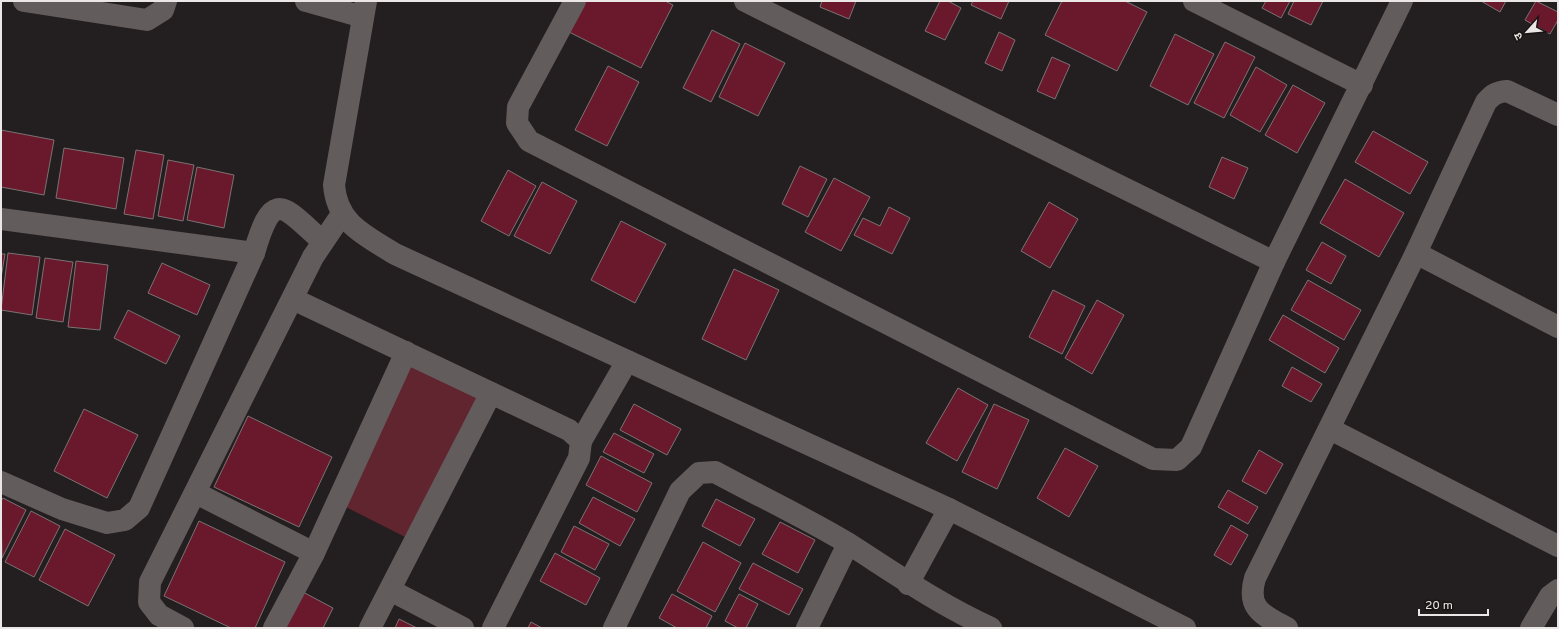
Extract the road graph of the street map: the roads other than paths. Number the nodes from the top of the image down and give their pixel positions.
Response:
1 (24, 1) edge
2 (166, 1) edge
3 (306, 1) edge
4 (576, 1) edge
5 (745, 1) edge
6 (1194, 1) edge
7 (1402, 1) edge
8 (365, 9) edge
9 (1362, 85) junction
10 (1558, 115) edge
11 (342, 214) junction
12 (1, 220) edge
13 (322, 242) junction
14 (1416, 252) junction
15 (254, 253) junction
16 (1274, 262) junction
17 (293, 298) junction
18 (1558, 327) edge
19 (406, 352) junction
20 (627, 361) junction
21 (491, 393) junction
22 (1330, 429) junction
23 (581, 440) junction
24 (1, 482) edge
25 (196, 493) junction
26 (949, 509) junction
27 (848, 544) junction
28 (1558, 546) edge
29 (314, 553) junction
30 (908, 584) junction
31 (390, 590) junction
32 (1558, 590) edge
33 (963, 622) edge
34 (183, 628) edge
35 (274, 628) edge
36 (370, 628) edge
37 (463, 628) edge
38 (493, 628) edge
39 (614, 628) edge
40 (807, 628) edge
41 (991, 628) edge
42 (1185, 628) edge
43 (1288, 628) edge
44 (1531, 628) edge

1 - 2 street
3 - 8 street
4 - 16 street
5 - 16 street
6 - 9 street
7 - 9 street
8 - 11 street
9 - 16 street
10 - 14 street
11 - 13 street
11 - 20 street
12 - 15 street
13 - 15 street
13 - 17 street
14 - 18 street
14 - 22 street
15 - 24 street
17 - 19 street
17 - 25 street
19 - 21 street
19 - 29 street
20 - 23 street
20 - 26 street
21 - 23 street
21 - 31 street
22 - 28 street
22 - 43 street
23 - 38 street
25 - 29 street
25 - 34 street
26 - 30 street
26 - 42 street
27 - 30 street
27 - 39 street
27 - 40 street
29 - 35 street
30 - 33 street
31 - 36 street
31 - 37 street
32 - 44 street
33 - 41 street

